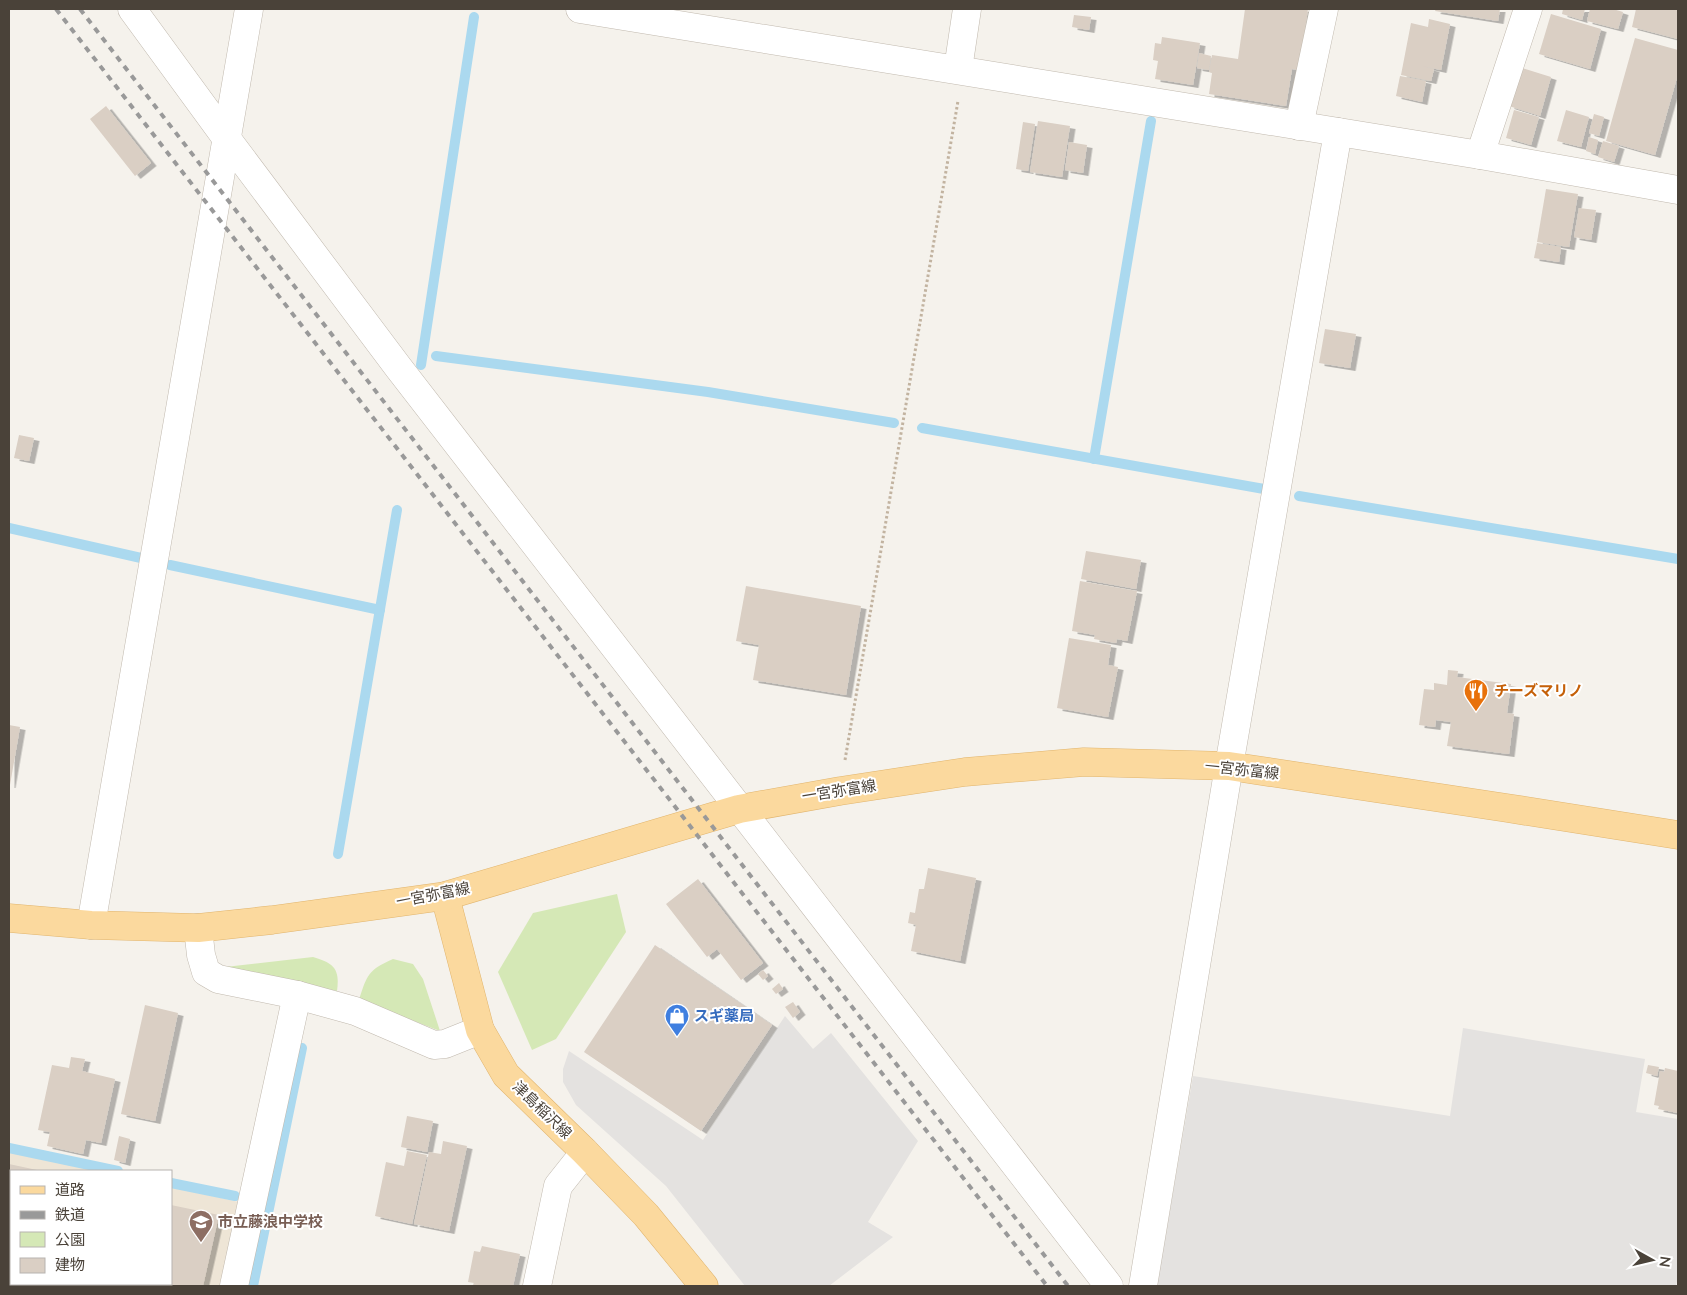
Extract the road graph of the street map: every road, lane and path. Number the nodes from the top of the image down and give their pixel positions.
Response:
1 (132, 9) edge
2 (250, 9) edge
3 (580, 9) edge
4 (967, 9) edge
5 (1324, 9) edge
6 (1528, 9) edge
7 (960, 70) junction
8 (1299, 126) junction
9 (1338, 132) junction
10 (227, 139) junction
11 (1480, 155) junction
12 (1677, 184) edge
13 (1229, 766) junction
14 (840, 790) junction
15 (739, 809) junction
16 (1678, 836) edge
17 (445, 896) junction
18 (9, 918) edge
19 (91, 925) junction
20 (198, 928) junction
21 (297, 995) junction
22 (480, 1030) junction
23 (585, 1152) junction
24 (234, 1286) edge
25 (537, 1286) edge
26 (704, 1286) edge
27 (1109, 1286) edge
28 (1143, 1286) edge

1 - 10 street
2 - 10 street
3 - 7 street
4 - 7 street
5 - 8 street
6 - 11 street
7 - 8 street
7 - 14 path
8 - 9 street
9 - 11 street
9 - 13 street
10 - 15 street
10 - 19 street
11 - 12 street
13 - 14 main road, 一宮弥富線
13 - 16 main road, 一宮弥富線
13 - 28 street
14 - 15 main road, 一宮弥富線
15 - 17 main road, 一宮弥富線
15 - 27 street
17 - 20 main road, 一宮弥富線
17 - 22 main road, 津島稲沢線
18 - 19 main road, 一宮弥富線
19 - 20 main road, 一宮弥富線
20 - 21 street
21 - 22 street
21 - 24 street
22 - 23 main road, 津島稲沢線
23 - 25 street
23 - 26 main road, 津島稲沢線

